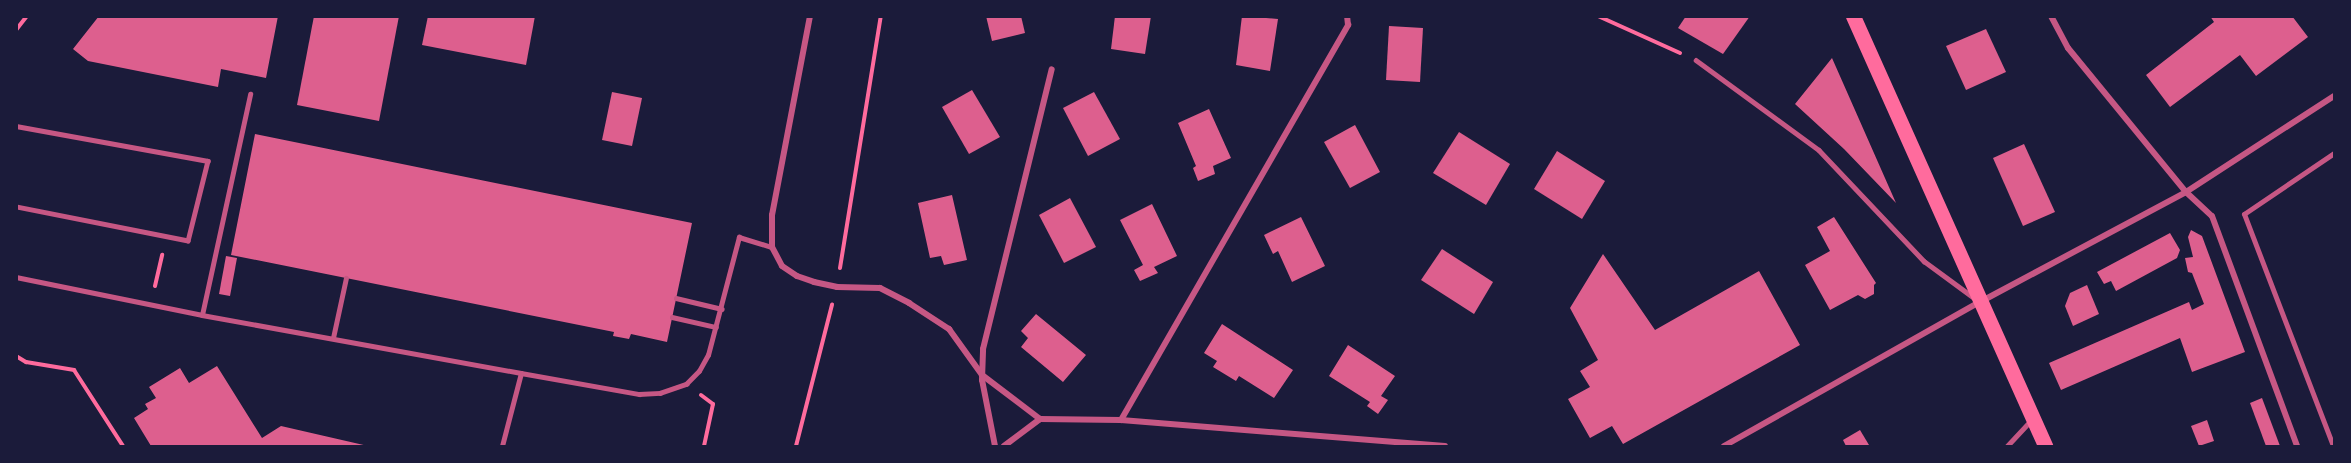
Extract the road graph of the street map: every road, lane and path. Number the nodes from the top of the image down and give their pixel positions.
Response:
1 (27, 16) edge
2 (810, 16) edge
3 (881, 16) edge
4 (1347, 16) edge
5 (1598, 16) edge
6 (1853, 16) edge
7 (2051, 16) edge
8 (16, 30) edge
9 (1696, 60) joint
10 (1052, 69) dead end
11 (249, 94) dead end
12 (2334, 96) edge
13 (16, 126) edge
14 (2334, 153) edge
15 (2186, 192) junction
16 (16, 207) edge
17 (165, 236) junction
18 (772, 248) junction
19 (16, 277) edge
20 (346, 278) dead end
21 (837, 287) junction
22 (676, 298) dead end
23 (1980, 302) junction
24 (152, 304) junction
25 (722, 309) junction
26 (202, 315) junction
27 (672, 317) dead end
28 (716, 327) junction
29 (333, 338) junction
30 (16, 356) edge
31 (521, 373) junction
32 (982, 375) junction
33 (686, 384) junction
34 (2032, 418) junction
35 (1040, 419) junction
36 (1121, 420) junction
37 (123, 447) edge
38 (502, 447) edge
39 (704, 447) edge
40 (796, 447) edge
41 (995, 447) edge
42 (1004, 447) edge
43 (1445, 447) edge
44 (1724, 447) edge
45 (2007, 447) edge
46 (2045, 447) edge
47 (2297, 447) edge
48 (2333, 447) edge

1 - 8 path
2 - 18 street
3 - 21 path
4 - 36 street
5 - 9 path
6 - 23 main road
7 - 15 street
9 - 23 lane
10 - 32 street
11 - 26 lane
12 - 15 street
13 - 17 lane
14 - 48 lane
15 - 23 street
15 - 47 street
16 - 17 lane
17 - 24 path
18 - 21 street
18 - 25 lane
19 - 24 lane
20 - 29 lane
21 - 32 street
21 - 40 path
22 - 25 lane
23 - 34 main road
23 - 44 street
24 - 26 lane
25 - 28 lane
26 - 29 lane
27 - 28 lane
28 - 33 lane
29 - 31 lane
30 - 37 path
31 - 33 lane
31 - 38 lane
32 - 35 street
32 - 41 street
33 - 39 path
34 - 45 lane
34 - 46 main road
35 - 36 street
35 - 42 street
36 - 43 street

